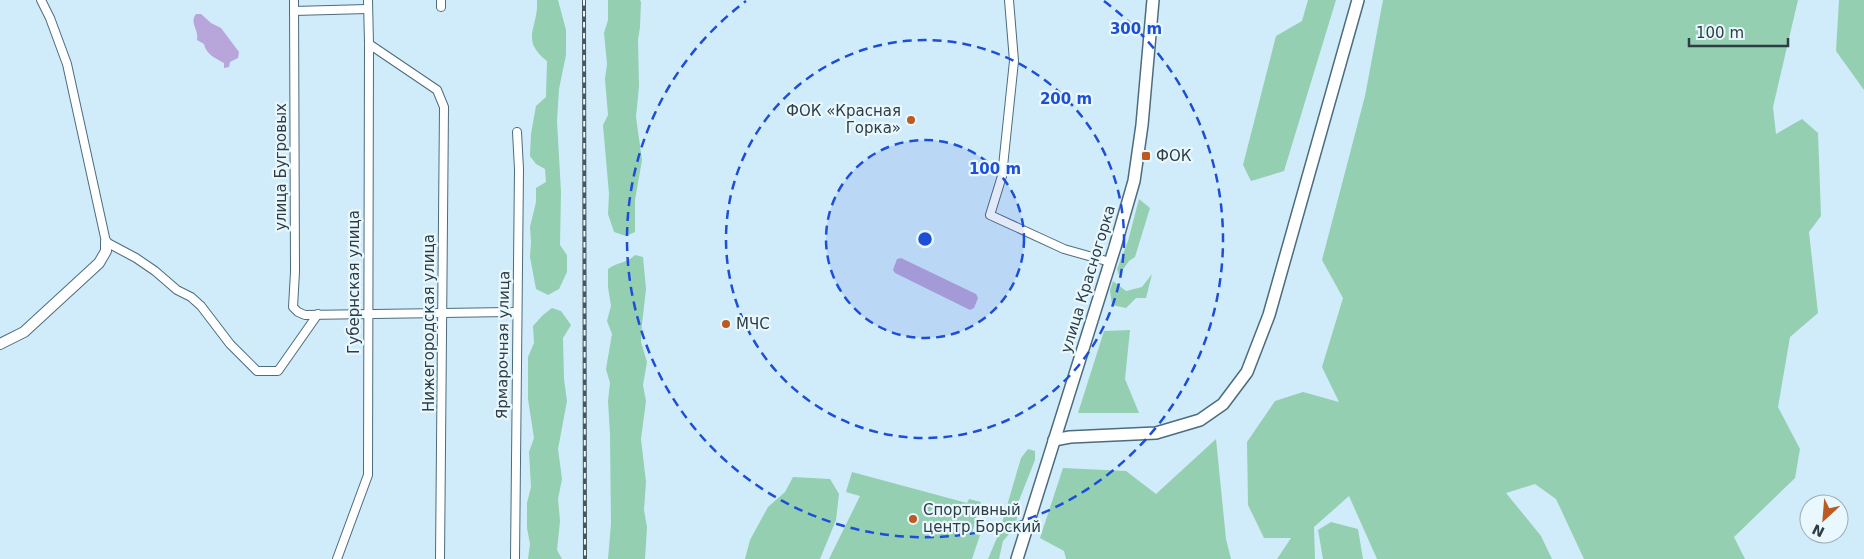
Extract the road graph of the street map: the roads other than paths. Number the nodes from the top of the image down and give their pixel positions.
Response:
1 (40, 0) edge
2 (294, 0) edge
3 (1009, 0) edge
4 (1153, 0) edge
5 (1358, 0) edge
6 (368, 4) edge
7 (294, 11) junction
8 (369, 44) junction
9 (517, 132) dead end
10 (106, 242) junction
11 (1110, 262) junction
12 (517, 312) junction
13 (368, 313) junction
14 (318, 314) junction
15 (442, 314) junction
16 (0, 344) edge
17 (1054, 440) junction
18 (337, 559) edge
19 (440, 559) edge
20 (515, 559) edge
21 (1017, 559) edge

1 - 10 street
2 - 7 street, улица Бугровых
3 - 11 street
4 - 11 main road, улица Красногорка
5 - 17 main road
6 - 7 street
6 - 8 street, Губернская улица
7 - 14 street, улица Бугровых
8 - 13 street, Губернская улица
8 - 15 street, Нижегородская улица
9 - 12 street, Ярмарочная улица
10 - 14 street
10 - 16 street
11 - 17 main road, улица Красногорка
12 - 15 street
12 - 20 street, Ярмарочная улица
13 - 14 street
13 - 15 street
13 - 18 street, Губернская улица
15 - 19 street, Нижегородская улица
17 - 21 main road, улица Красногорка

